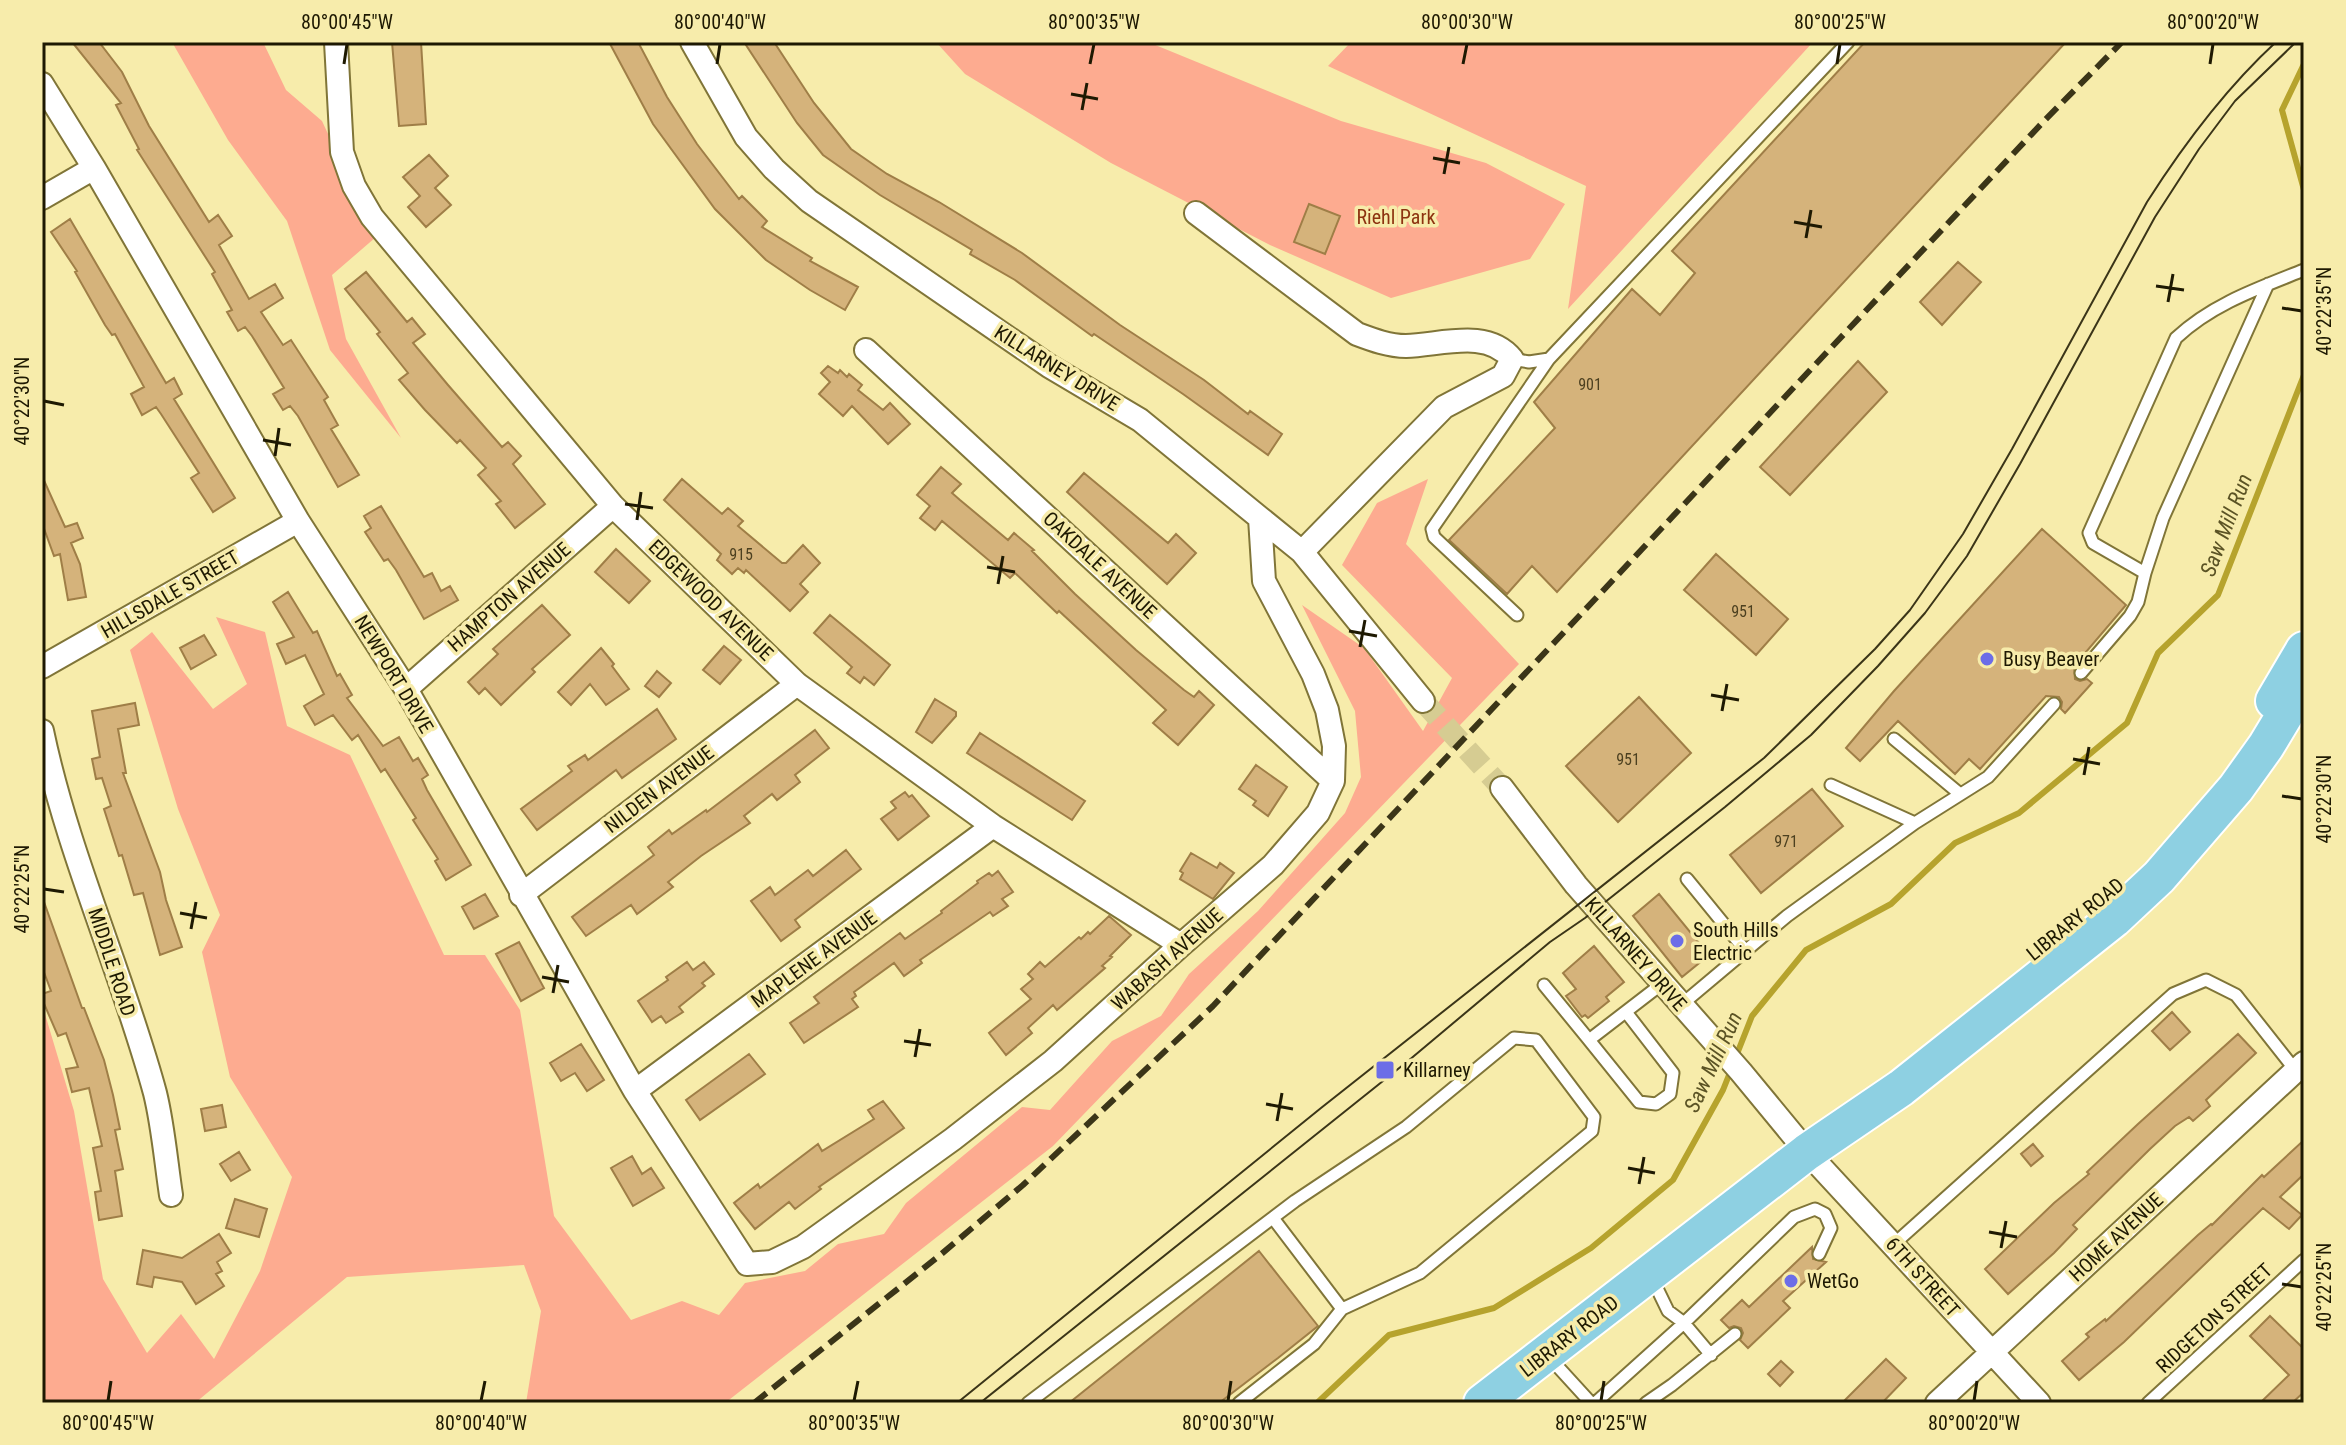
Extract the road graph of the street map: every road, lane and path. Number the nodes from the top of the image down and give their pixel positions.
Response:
1 (336, 42) edge
2 (692, 42) edge
3 (1848, 42) edge
4 (42, 84) edge
5 (94, 168) junction
6 (42, 198) edge
7 (1196, 213) dead end
8 (2304, 270) edge
9 (2268, 284) junction
10 (866, 350) dead end
11 (1512, 359) junction
12 (1549, 359) junction
13 (613, 506) junction
14 (1260, 518) junction
15 (298, 521) junction
16 (1302, 552) junction
17 (2145, 573) junction
18 (1517, 615) dead end
19 (2304, 650) edge
20 (42, 667) edge
21 (2081, 673) dead end
22 (2304, 683) edge
23 (797, 684) junction
24 (406, 689) junction
25 (1423, 701) tunnel mouth
26 (2054, 704) dead end
27 (42, 731) edge
28 (1894, 739) dead end
29 (1333, 781) junction
30 (1831, 785) dead end
31 (1502, 788) tunnel mouth
32 (1960, 794) junction
33 (1915, 823) junction
34 (993, 826) junction
35 (1687, 879) dead end
36 (521, 895) junction
37 (1181, 945) junction
38 (1745, 950) junction
39 (1663, 983) junction
40 (1544, 985) dead end
41 (1681, 1005) junction
42 (1626, 1012) junction
43 (1589, 1040) junction
44 (2300, 1067) edge
45 (635, 1091) junction
46 (1807, 1152) junction
47 (171, 1195) dead end
48 (1273, 1218) junction
49 (1894, 1244) junction
50 (1819, 1254) dead end
51 (2304, 1260) edge
52 (747, 1264) joint
53 (1650, 1274) junction
54 (1342, 1309) junction
55 (1684, 1323) junction
56 (1735, 1334) dead end
57 (1546, 1354) junction
58 (1991, 1354) junction
59 (1711, 1355) junction
60 (1028, 1403) edge
61 (1239, 1403) edge
62 (1482, 1403) edge
63 (1593, 1403) edge
64 (1646, 1403) edge
65 (1937, 1403) edge
66 (2039, 1403) edge
67 (2148, 1403) edge

1 - 13 street, EDGEWOOD AVENUE
2 - 14 street, KILLARNEY DRIVE
3 - 12 lane
4 - 5 street, NEWPORT DRIVE
5 - 6 street
5 - 15 street, NEWPORT DRIVE
7 - 11 street
8 - 9 lane
9 - 17 lane
9 - 17 lane
10 - 29 street, OAKDALE AVENUE
11 - 12 lane
11 - 16 street
12 - 18 lane
13 - 23 street, EDGEWOOD AVENUE
13 - 24 street, HAMPTON AVENUE
14 - 16 street, KILLARNEY DRIVE
14 - 29 street, WABASH AVENUE
15 - 20 street, HILLSDALE STREET
15 - 24 street, NEWPORT DRIVE
16 - 25 street, KILLARNEY DRIVE
17 - 21 lane
19 - 46 main road, LIBRARY ROAD
22 - 46 main road, LIBRARY ROAD
23 - 34 street, EDGEWOOD AVENUE
23 - 36 street, NILDEN AVENUE
24 - 36 street, NEWPORT DRIVE
26 - 32 lane
27 - 47 street, MIDDLE ROAD
28 - 32 lane
29 - 37 street, WABASH AVENUE
30 - 33 lane
31 - 39 street, KILLARNEY DRIVE
32 - 33 lane
33 - 38 lane
34 - 37 street, EDGEWOOD AVENUE
34 - 45 street, MAPLENE AVENUE
35 - 38 lane
36 - 45 street, NEWPORT DRIVE
37 - 52 street, WABASH AVENUE
38 - 41 lane
39 - 41 street, KILLARNEY DRIVE
39 - 42 lane
40 - 43 lane
41 - 46 street, KILLARNEY DRIVE
42 - 43 lane
42 - 43 lane
44 - 49 lane
44 - 58 street, HOME AVENUE
45 - 52 street, NEWPORT DRIVE
46 - 49 street, 6TH STREET
46 - 53 main road, LIBRARY ROAD
48 - 54 lane
48 - 54 lane
48 - 60 lane
49 - 58 street, 6TH STREET
50 - 55 lane
51 - 67 lane, RIDGETON STREET
53 - 55 lane
53 - 57 main road, LIBRARY ROAD
54 - 61 lane
55 - 59 lane
55 - 63 lane
56 - 59 lane
57 - 62 main road, LIBRARY ROAD
57 - 63 lane
58 - 65 street, HOME AVENUE
58 - 66 street, 6TH STREET
59 - 64 lane

